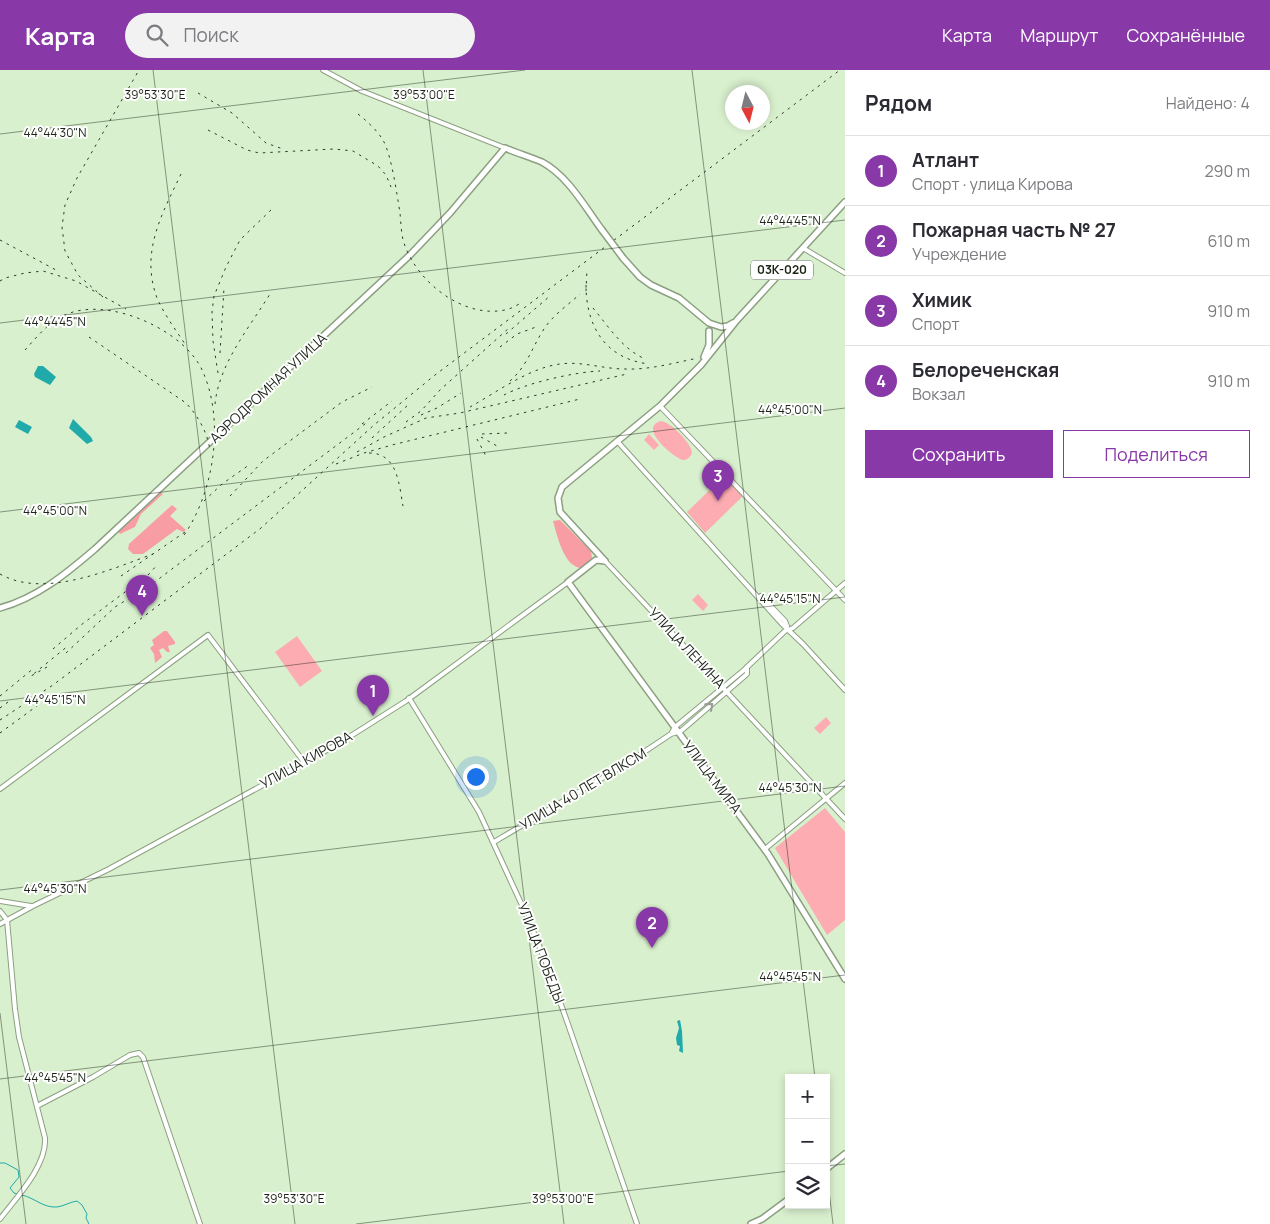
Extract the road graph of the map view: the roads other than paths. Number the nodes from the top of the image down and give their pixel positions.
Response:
1 (323, 70) edge
2 (504, 148) junction
3 (845, 202) edge
4 (803, 248) junction
5 (845, 273) edge
6 (701, 316) junction
7 (737, 320) junction
8 (709, 323) junction
9 (708, 331) junction
10 (719, 341) junction
11 (695, 370) junction
12 (660, 406) junction
13 (618, 441) junction
14 (592, 547) junction
15 (605, 561) junction
16 (591, 563) junction
17 (568, 582) junction
18 (845, 583) edge
19 (838, 591) junction
20 (845, 600) edge
21 (0, 608) edge
22 (788, 628) junction
23 (747, 667) junction
24 (723, 687) junction
25 (845, 690) edge
26 (728, 691) junction
27 (409, 698) junction
28 (675, 727) junction
29 (679, 732) junction
30 (672, 734) junction
31 (304, 762) junction
32 (845, 783) edge
33 (0, 789) edge
34 (826, 798) junction
35 (845, 819) edge
36 (494, 842) junction
37 (765, 849) junction
38 (0, 902) edge
39 (33, 906) junction
40 (0, 911) edge
41 (7, 920) junction
42 (0, 924) edge
43 (845, 979) edge
44 (38, 1106) junction
45 (845, 1154) edge
46 (830, 1166) edge
47 (785, 1202) edge
48 (0, 1219) edge
49 (200, 1224) edge
50 (636, 1224) edge
51 (751, 1224) edge

1 - 2 street
2 - 6 main road, bridge
2 - 21 main road, АЭРОДРОМНАЯ УЛИЦА
3 - 4 main road, 03К-020
4 - 5 street
4 - 7 main road, 03К-020
6 - 8 main road
6 - 9 main road
7 - 8 main road
7 - 10 main road, 03К-020
8 - 10 main road
9 - 10 main road
9 - 11 main road
10 - 11 main road
11 - 12 main road, УЛИЦА ЛЕНИНА
12 - 13 main road, УЛИЦА ЛЕНИНА
12 - 19 street
13 - 14 main road, УЛИЦА ЛЕНИНА
13 - 22 street
14 - 15 main road, УЛИЦА ЛЕНИНА
14 - 16 main road
15 - 16 main road
15 - 24 street, УЛИЦА ЛЕНИНА
16 - 17 main road, УЛИЦА КИРОВА
17 - 27 street, УЛИЦА КИРОВА
17 - 28 main road, УЛИЦА МИРА
18 - 19 street, УЛИЦА 40 ЛЕТ ВЛКСМ
19 - 20 street
19 - 22 street, УЛИЦА 40 ЛЕТ ВЛКСМ
22 - 23 street, УЛИЦА 40 ЛЕТ ВЛКСМ
22 - 25 street
23 - 24 street, УЛИЦА 40 ЛЕТ ВЛКСМ
23 - 26 street, УЛИЦА 40 ЛЕТ ВЛКСМ
24 - 26 street, УЛИЦА ЛЕНИНА
24 - 28 street, УЛИЦА 40 ЛЕТ ВЛКСМ
29 -> 26 street, УЛИЦА 40 ЛЕТ ВЛКСМ
26 - 34 street, УЛИЦА ЛЕНИНА
27 - 31 street, УЛИЦА КИРОВА
27 - 36 street, УЛИЦА ПОБЕДЫ
28 - 29 main road, УЛИЦА МИРА
28 - 30 street, УЛИЦА 40 ЛЕТ ВЛКСМ
29 - 30 street, УЛИЦА 40 ЛЕТ ВЛКСМ
29 - 37 main road, УЛИЦА МИРА
30 - 36 street, УЛИЦА 40 ЛЕТ ВЛКСМ
31 - 33 street
31 - 39 street, УЛИЦА КИРОВА
32 - 34 street
34 - 35 street, УЛИЦА ЛЕНИНА
34 - 37 street
36 - 50 street, УЛИЦА ПОБЕДЫ
37 - 43 main road, УЛИЦА МИРА
38 - 39 street
39 - 41 street, УЛИЦА КИРОВА
40 - 41 street
41 - 42 street, УЛИЦА КИРОВА
41 - 44 street
44 - 48 street
44 - 49 street
45 - 46 main road
47 - 51 main road

